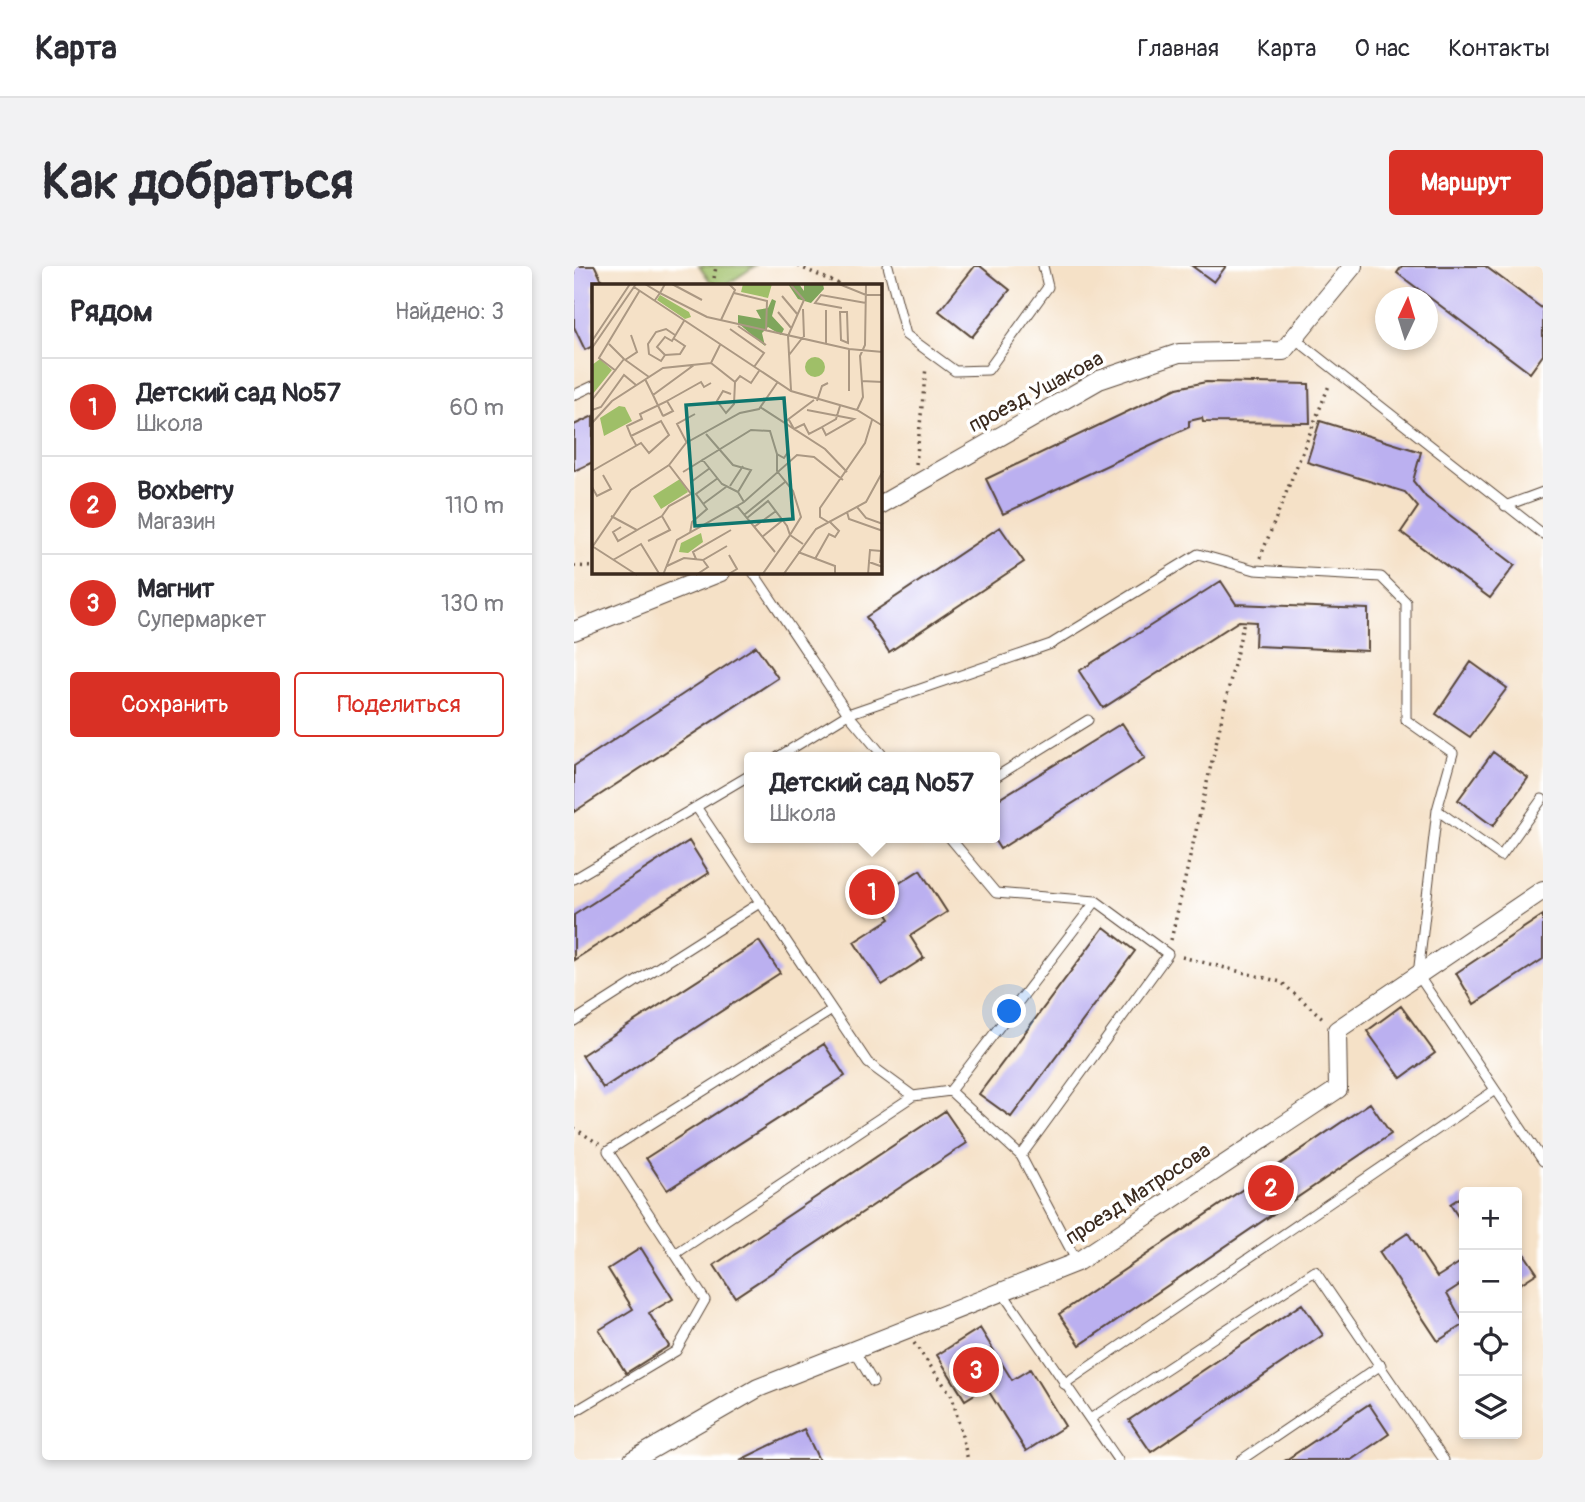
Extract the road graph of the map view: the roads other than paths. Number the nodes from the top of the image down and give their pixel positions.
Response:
1 (888, 266) edge
2 (1043, 266) edge
3 (1353, 266) edge
4 (1294, 338) junction
5 (592, 386) edge
6 (574, 395) edge
7 (1543, 492) edge
8 (882, 504) edge
9 (1505, 506) junction
10 (1543, 534) edge
11 (715, 574) edge
12 (754, 574) edge
13 (574, 631) edge
14 (848, 714) junction
15 (1088, 720) dead end
16 (786, 752) edge
17 (880, 752) edge
18 (1000, 775) edge
19 (744, 779) edge
20 (1542, 799) edge
21 (696, 808) junction
22 (1437, 810) junction
23 (954, 843) edge
24 (574, 878) edge
25 (1543, 890) edge
26 (1096, 901) junction
27 (761, 902) junction
28 (1418, 975) junction
29 (832, 1010) junction
30 (574, 1021) edge
31 (1494, 1090) junction
32 (950, 1091) junction
33 (913, 1096) junction
34 (1021, 1156) junction
35 (1543, 1161) edge
36 (675, 1254) junction
37 (1077, 1262) junction
38 (1002, 1292) junction
39 (855, 1352) junction
40 (1381, 1365) junction
41 (873, 1382) dead end
42 (1064, 1384) junction
43 (574, 1412) edge
44 (1090, 1419) junction
45 (633, 1460) edge
46 (1118, 1460) edge
47 (1241, 1460) edge
48 (1444, 1460) edge

1 - 2 lane
3 - 4 street, проезд Ушакова
4 - 8 street, проезд Ушакова
4 - 9 lane
5 - 6 lane
7 - 9 lane
9 - 10 lane
11 - 13 street
12 - 14 lane
14 - 16 lane
14 - 17 lane
14 - 22 lane
15 - 18 lane
19 - 21 lane
20 - 22 lane
21 - 24 lane
21 - 27 lane
22 - 28 lane
23 - 26 lane
25 - 28 street
26 - 32 lane
26 - 34 lane
27 - 29 lane
27 - 30 lane
28 - 31 lane
28 - 37 street, проезд Матросова
29 - 33 lane
29 - 36 lane
31 - 35 lane
31 - 42 lane
32 - 33 lane
32 - 34 lane
33 - 36 lane
34 - 37 lane
36 - 43 lane
37 - 38 street, проезд Матросова
38 - 39 street, проезд Матросова
38 - 42 lane
39 - 41 lane
39 - 45 street, проезд Матросова
40 - 44 lane
40 - 47 lane
40 - 48 lane
42 - 44 lane
44 - 46 lane

